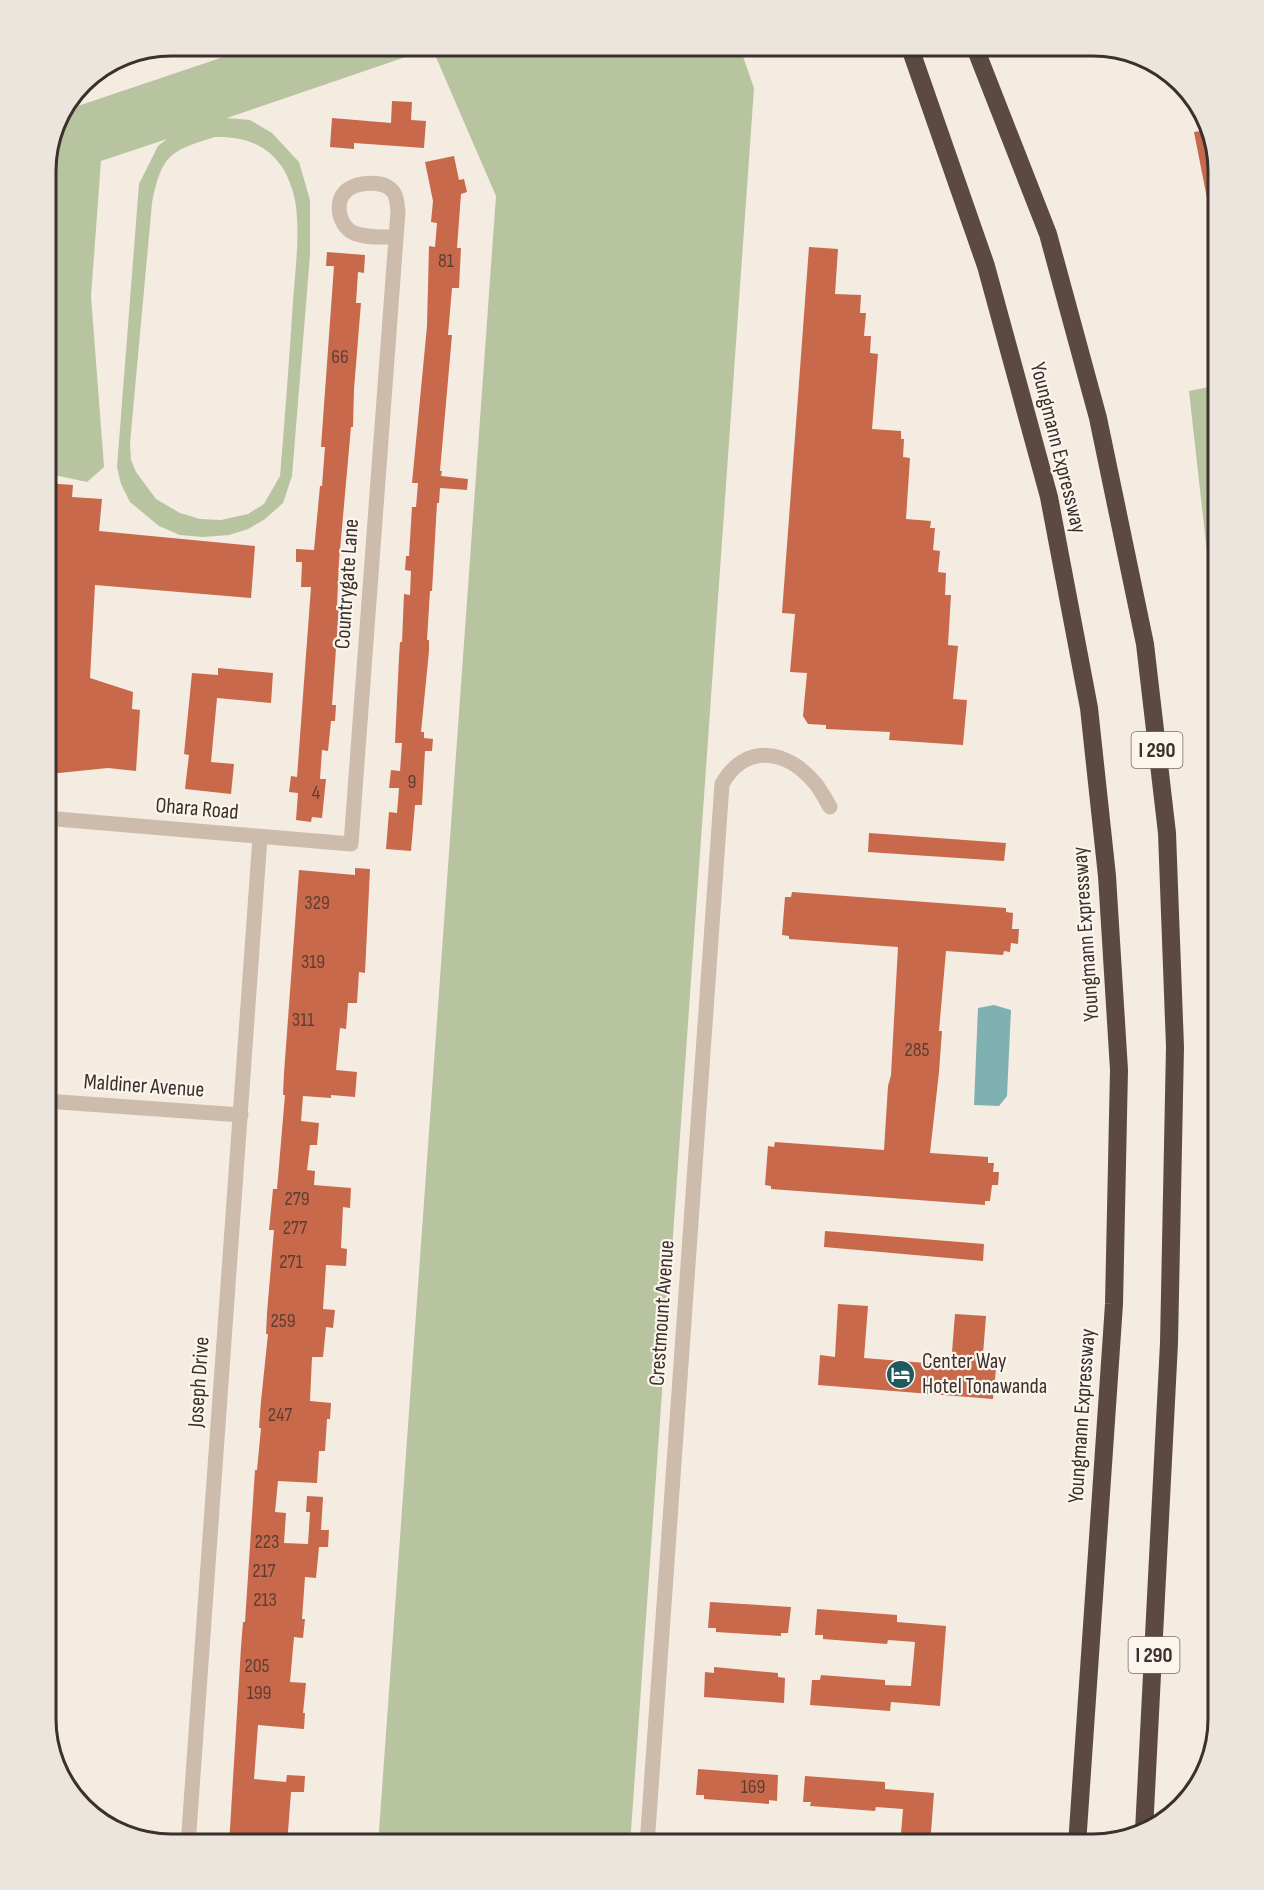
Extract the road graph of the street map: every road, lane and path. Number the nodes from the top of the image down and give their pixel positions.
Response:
1 (914, 56) edge
2 (978, 56) edge
3 (395, 237) junction
4 (830, 807) dead end
5 (56, 819) edge
6 (260, 837) junction
7 (254, 922) joint
8 (56, 1102) edge
9 (241, 1116) junction
10 (1081, 1785) junction
11 (1144, 1822) edge
12 (189, 1834) edge
13 (648, 1834) edge
14 (1069, 1834) edge
15 (1078, 1834) edge

1 - 10 highway, Youngmann Expressway
2 - 11 highway, Youngmann Expressway / I 290
3 - 3 street, Countrygate Lane
3 - 6 street, Countrygate Lane
4 - 13 street, Crestmount Avenue
5 - 6 street, Ohara Road
6 - 7 street, Ohara Road
7 - 9 street, Joseph Drive
8 - 9 street, Maldiner Avenue
9 - 12 street, Joseph Drive
10 - 14 highway
10 - 15 highway, Youngmann Expressway

